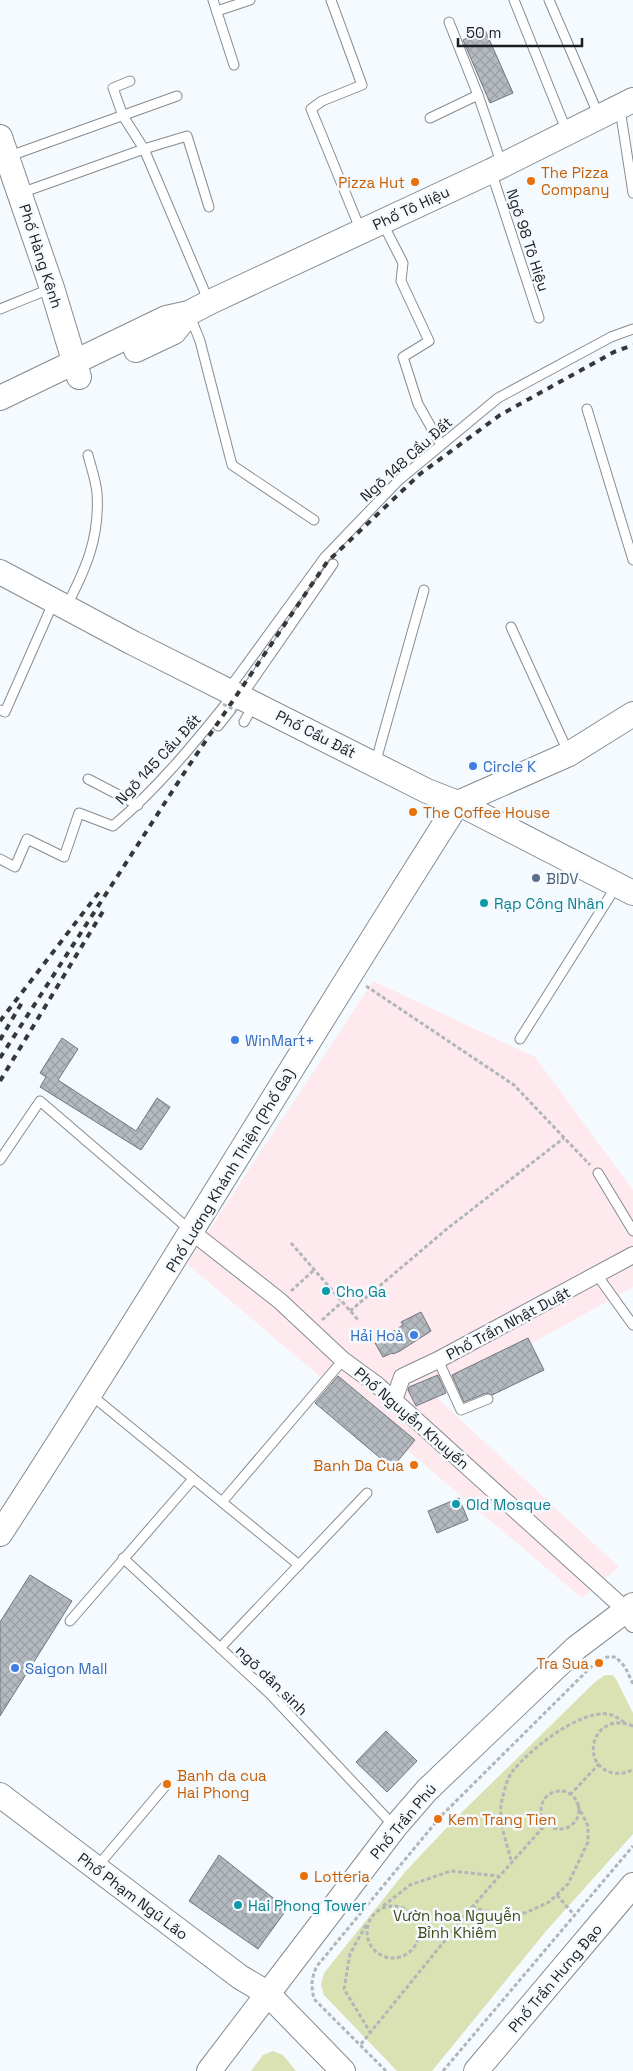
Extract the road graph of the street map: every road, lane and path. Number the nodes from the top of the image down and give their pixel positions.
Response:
1 (213, 0) edge
2 (250, 0) edge
3 (331, 0) edge
4 (514, 0) edge
5 (548, 0) edge
6 (217, 11) junction
7 (449, 22) dead end
8 (234, 65) dead end
9 (130, 81) dead end
10 (478, 95) junction
11 (177, 96) dead end
12 (626, 103) edge
13 (123, 116) junction
14 (599, 116) junction
15 (430, 118) dead end
16 (567, 132) junction
17 (3, 147) edge
18 (144, 149) junction
19 (496, 168) junction
20 (20, 193) junction
21 (633, 193) edge
22 (209, 207) dead end
23 (371, 226) junction
24 (52, 288) junction
25 (210, 302) junction
26 (0, 309) edge
27 (189, 314) junction
28 (539, 318) dead end
29 (633, 329) edge
30 (77, 369) junction
31 (0, 398) edge
32 (587, 409) dead end
33 (0, 414) edge
34 (441, 445) junction
35 (88, 455) dead end
36 (314, 520) dead end
37 (633, 560) edge
38 (333, 564) dead end
39 (0, 572) edge
40 (424, 590) dead end
41 (60, 604) junction
42 (511, 627) dead end
43 (238, 704) junction
44 (0, 710) edge
45 (633, 714) edge
46 (218, 726) dead end
47 (569, 754) junction
48 (374, 764) junction
49 (88, 779) dead end
50 (458, 804) junction
51 (138, 805) junction
52 (0, 859) edge
53 (625, 889) edge
54 (349, 974) junction
55 (520, 1039) dead end
56 (564, 1138) junction
57 (0, 1160) edge
58 (598, 1173) joint
59 (633, 1231) edge
60 (192, 1232) junction
61 (291, 1243) dead end
62 (633, 1255) edge
63 (314, 1270) junction
64 (597, 1275) junction
65 (280, 1300) junction
66 (342, 1302) junction
67 (350, 1311) junction
68 (358, 1321) dead end
69 (633, 1325) edge
70 (312, 1329) junction
71 (344, 1360) junction
72 (438, 1360) junction
73 (402, 1377) junction
74 (376, 1384) junction
75 (91, 1394) junction
76 (488, 1399) dead end
77 (394, 1400) junction
78 (193, 1479) junction
79 (367, 1493) dead end
80 (222, 1502) junction
81 (0, 1534) edge
82 (123, 1558) junction
83 (299, 1565) junction
84 (631, 1613) edge
85 (70, 1621) dead end
86 (220, 1648) junction
87 (633, 1684) edge
88 (624, 1723) junction
89 (633, 1726) edge
90 (598, 1764) junction
91 (633, 1769) edge
92 (167, 1784) dead end
93 (0, 1795) edge
94 (570, 1795) junction
95 (576, 1802) junction
96 (546, 1824) junction
97 (395, 1827) junction
98 (633, 1846) edge
99 (512, 1861) junction
100 (96, 1868) junction
101 (498, 1876) junction
102 (633, 1885) edge
103 (557, 1895) junction
104 (472, 1906) junction
105 (380, 1908) junction
106 (575, 1916) junction
107 (368, 1922) junction
108 (267, 1994) junction
109 (370, 2032) junction
110 (361, 2044) junction
111 (209, 2071) edge
112 (342, 2071) edge
113 (386, 2071) edge
114 (443, 2071) edge
115 (476, 2071) edge

1 - 6 lane
2 - 6 lane
3 - 23 lane
4 - 16 lane
5 - 14 lane
6 - 8 lane
7 - 10 lane, Ngõ 98 Tô Hiệu
9 - 13 lane
10 - 15 lane
10 - 19 lane, Ngõ 98 Tô Hiệu
11 - 13 lane
12 - 14 main road, Phố Tô Hiệu
12 - 21 lane
13 - 17 lane
13 - 18 lane
14 - 16 main road, Phố Tô Hiệu
16 - 19 main road, Phố Tô Hiệu
17 - 20 main road, Phố Hàng Kênh
18 - 20 lane
18 - 22 lane
18 - 25 lane
19 - 23 main road, Phố Tô Hiệu
19 - 28 lane, Ngõ 98 Tô Hiệu
20 - 24 main road, Phố Hàng Kênh
23 - 25 main road, Phố Tô Hiệu
23 - 34 lane
24 - 26 lane
24 - 30 main road, Phố Hàng Kênh
25 - 27 main road, Phố Tô Hiệu
27 - 30 main road, Phố Tô Hiệu
27 - 36 lane
29 - 34 lane, Ngõ 148 Cầu Đất
30 - 31 main road, Phố Tô Hiệu
30 - 33 main road, Phố Tô Hiệu
32 - 37 lane
34 - 43 lane, Ngõ 148 Cầu Đất
35 - 41 lane
38 - 43 lane
39 - 41 main road, Phố Cầu Đất
40 - 48 lane
41 - 43 main road, Phố Cầu Đất
41 - 44 lane
42 - 47 lane
43 - 46 lane
43 - 48 main road, Phố Cầu Đất
43 - 51 lane, Ngõ 145 Cầu Đất
45 - 47 main road
47 - 50 main road
48 - 50 main road, Phố Cầu Đất
49 - 51 lane
50 - 53 main road, Phố Cầu Đất
50 - 54 main road, Phố Lương Khánh Thiện (Phố Ga)
51 - 52 lane, Ngõ 145 Cầu Đất
53 - 55 lane
54 - 56 path
54 - 60 main road, Phố Lương Khánh Thiện (Phố Ga)
56 - 58 path
56 - 67 path
57 - 60 lane
58 - 59 lane
60 - 65 street, Phố Nguyễn Khuyến
60 - 75 main road, Phố Lương Khánh Thiện (Phố Ga)
61 - 63 path
62 - 64 street, Phố Trần Nhật Duật
63 - 65 path
63 - 66 path
64 - 69 lane
64 - 72 street, Phố Trần Nhật Duật
65 - 70 street, Phố Nguyễn Khuyến
66 - 67 path
66 - 70 path
67 - 68 path
70 - 71 street, Phố Nguyễn Khuyến
71 - 74 street, Phố Nguyễn Khuyến
71 - 80 lane
72 - 73 street, Phố Trần Nhật Duật
72 - 76 lane
73 - 74 street, Phố Trần Nhật Duật
73 - 77 street
74 - 77 street, Phố Nguyễn Khuyến
75 - 78 lane
75 - 81 main road, Phố Lương Khánh Thiện (Phố Ga)
77 - 84 street, Phố Nguyễn Khuyến
78 - 80 lane
78 - 82 lane
79 - 83 lane
80 - 83 lane
82 - 85 lane
82 - 86 lane, ngõ dân sinh
83 - 86 lane
84 - 97 main road, Phố Trần Phú
86 - 97 lane, ngõ dân sinh
87 - 110 path
88 - 89 path
88 - 90 path
88 - 99 path
90 - 91 path
90 - 94 path
92 - 100 lane
93 - 100 main road, Phố Phạm Ngũ Lão
94 - 95 path
94 - 96 path
95 - 96 path
95 - 103 path
96 - 99 path
97 - 108 main road, Phố Trần Phú
98 - 106 path
99 - 101 path
100 - 108 main road, Phố Phạm Ngũ Lão
101 - 104 path
101 - 105 path
102 - 115 main road, Phố Trần Hưng Đạo
103 - 104 path
103 - 106 path
104 - 109 path
105 - 107 path
105 - 107 path
106 - 114 path
107 - 109 path
108 - 111 main road, Phố Trần Phú
108 - 112 main road, Phố Phạm Ngũ Lão
109 - 110 path
110 - 113 path

